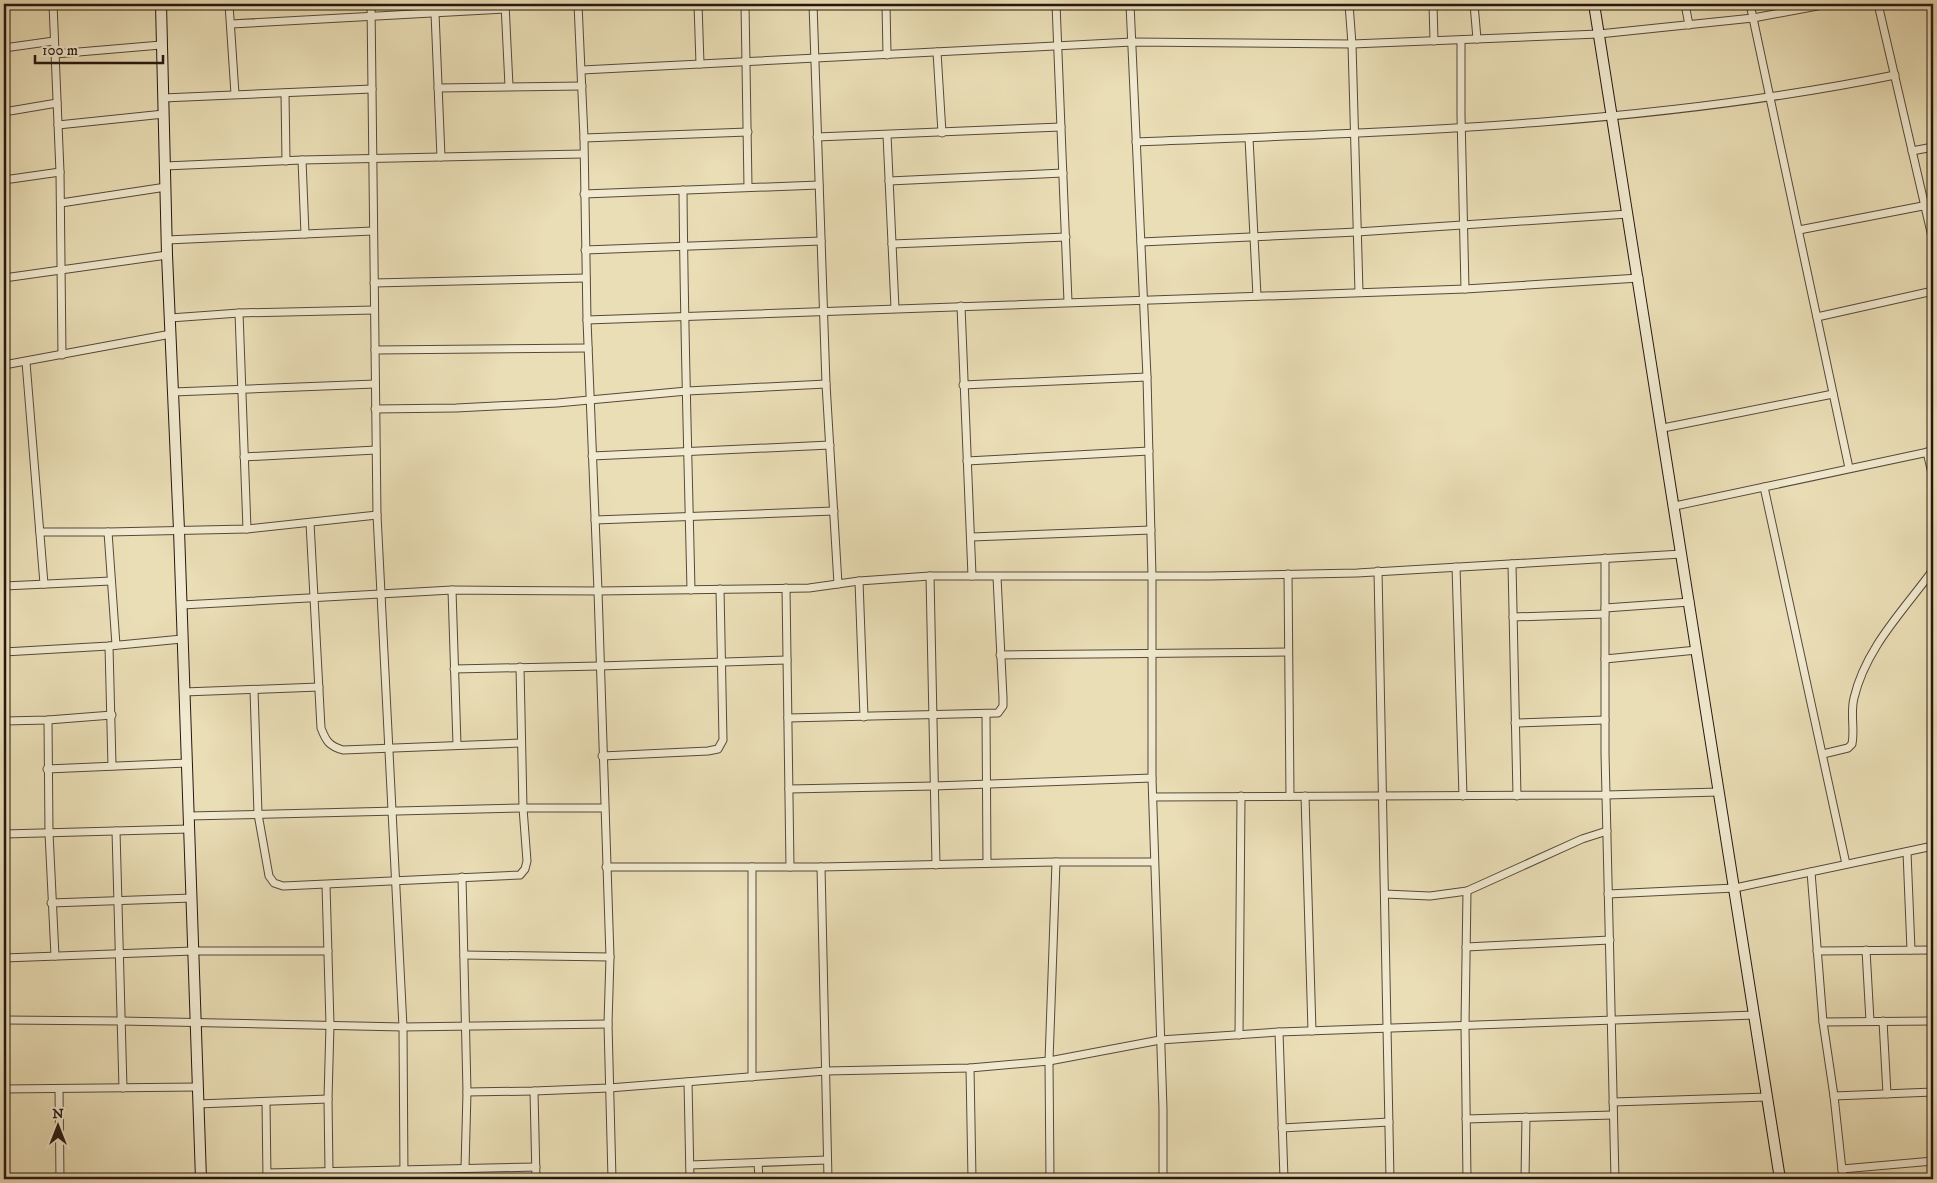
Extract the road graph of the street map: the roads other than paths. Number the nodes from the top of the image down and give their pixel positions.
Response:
1 (53, 4) edge
2 (161, 4) edge
3 (230, 4) edge
4 (371, 4) edge
5 (578, 4) edge
6 (698, 4) edge
7 (745, 4) edge
8 (813, 4) edge
9 (886, 4) edge
10 (1056, 4) edge
11 (1130, 4) edge
12 (1349, 4) edge
13 (1433, 4) edge
14 (1474, 4) edge
15 (1594, 4) edge
16 (1685, 4) edge
17 (1750, 4) edge
18 (1828, 4) edge
19 (1878, 4) edge
20 (505, 7) edge
21 (435, 13) junction
22 (371, 16) junction
23 (1753, 18) junction
24 (231, 24) junction
25 (1689, 25) junction
26 (1599, 34) junction
27 (1477, 39) junction
28 (1461, 40) junction
29 (54, 41) junction
30 (1434, 41) junction
31 (1132, 42) junction
32 (1352, 44) junction
33 (161, 45) junction
34 (1057, 46) junction
35 (4, 48) edge
36 (937, 52) junction
37 (55, 54) junction
38 (887, 55) junction
39 (814, 58) junction
40 (746, 62) junction
41 (700, 64) junction
42 (582, 70) junction
43 (1895, 75) junction
44 (509, 86) junction
45 (582, 86) junction
46 (438, 88) junction
47 (372, 89) junction
48 (285, 93) junction
49 (235, 94) junction
50 (1770, 97) junction
51 (163, 98) junction
52 (57, 103) junction
53 (4, 112) edge
54 (164, 114) junction
55 (1612, 115) junction
56 (58, 125) junction
57 (1061, 127) junction
58 (1461, 128) junction
59 (748, 132) junction
60 (942, 133) junction
61 (1354, 134) junction
62 (887, 135) junction
63 (817, 137) junction
64 (584, 138) junction
65 (1249, 138) junction
66 (1136, 142) junction
67 (1933, 147) edge
68 (1912, 151) junction
69 (583, 154) junction
70 (441, 157) junction
71 (373, 158) junction
72 (302, 160) junction
73 (286, 161) junction
74 (165, 166) junction
75 (60, 172) junction
76 (1063, 172) junction
77 (4, 180) edge
78 (889, 182) junction
79 (819, 185) junction
80 (166, 187) junction
81 (748, 187) junction
82 (683, 190) junction
83 (584, 194) junction
84 (60, 203) junction
85 (1933, 204) edge
86 (1925, 205) junction
87 (1628, 214) junction
88 (1464, 225) junction
89 (1799, 230) junction
90 (374, 231) junction
91 (1357, 232) junction
92 (305, 234) junction
93 (1066, 237) junction
94 (1254, 237) junction
95 (167, 240) junction
96 (821, 241) junction
97 (1933, 241) edge
98 (1141, 242) junction
99 (892, 244) junction
100 (684, 247) junction
101 (585, 250) junction
102 (167, 255) junction
103 (60, 271) junction
104 (4, 278) edge
105 (586, 278) junction
106 (1638, 278) junction
107 (374, 283) junction
108 (1465, 289) junction
109 (1933, 291) edge
110 (1359, 292) junction
111 (1257, 296) junction
112 (1143, 300) junction
113 (1068, 302) junction
114 (961, 306) junction
115 (895, 308) junction
116 (374, 310) junction
117 (823, 310) junction
118 (239, 313) junction
119 (684, 316) junction
120 (1817, 317) junction
121 (170, 318) junction
122 (586, 320) junction
123 (171, 334) junction
124 (588, 348) junction
125 (375, 350) junction
126 (62, 355) junction
127 (26, 362) junction
128 (4, 365) edge
129 (1147, 377) junction
130 (375, 384) junction
131 (826, 384) junction
132 (963, 385) junction
133 (241, 389) junction
134 (687, 391) junction
135 (173, 392) junction
136 (1833, 394) junction
137 (590, 399) junction
138 (375, 409) junction
139 (1663, 428) junction
140 (830, 445) junction
141 (376, 450) junction
142 (688, 451) junction
143 (1149, 451) junction
144 (1930, 452) edge
145 (592, 456) junction
146 (244, 457) junction
147 (967, 461) junction
148 (1848, 468) junction
149 (1933, 478) edge
150 (1764, 487) junction
151 (1675, 506) junction
152 (834, 511) junction
153 (377, 515) junction
154 (690, 517) junction
155 (595, 520) junction
156 (310, 524) junction
157 (246, 529) junction
158 (179, 530) junction
159 (1151, 530) junction
160 (40, 532) junction
161 (108, 532) junction
162 (970, 537) junction
163 (1682, 554) junction
164 (1605, 558) junction
165 (1512, 564) junction
166 (1456, 567) junction
167 (1933, 567) edge
168 (1378, 571) junction
169 (1288, 574) junction
170 (930, 576) junction
171 (972, 576) junction
172 (1152, 576) junction
173 (997, 577) junction
174 (111, 581) junction
175 (859, 582) junction
176 (44, 584) junction
177 (838, 584) junction
178 (4, 586) edge
179 (786, 588) junction
180 (720, 589) junction
181 (452, 590) junction
182 (691, 590) junction
183 (598, 591) junction
184 (382, 592) junction
185 (314, 597) junction
186 (1690, 602) junction
187 (182, 605) junction
188 (1605, 611) junction
189 (1513, 617) junction
190 (182, 639) junction
191 (113, 645) junction
192 (1697, 650) junction
193 (4, 652) edge
194 (1288, 652) junction
195 (1152, 654) junction
196 (1000, 655) junction
197 (1605, 659) junction
198 (787, 660) junction
199 (721, 662) junction
200 (600, 666) junction
201 (520, 667) junction
202 (454, 668) junction
203 (319, 687) junction
204 (254, 690) junction
205 (184, 692) junction
206 (986, 714) junction
207 (112, 715) junction
208 (932, 715) junction
209 (864, 716) junction
210 (788, 718) junction
211 (4, 720) edge
212 (48, 720) junction
213 (1606, 720) junction
214 (1516, 723) junction
215 (521, 743) junction
216 (457, 745) junction
217 (389, 747) junction
218 (1823, 754) junction
219 (602, 756) junction
220 (187, 763) junction
221 (112, 766) junction
222 (48, 769) junction
223 (1152, 778) junction
224 (987, 783) junction
225 (934, 786) junction
226 (789, 789) junction
227 (1719, 792) junction
228 (1606, 795) junction
229 (1153, 796) junction
230 (1241, 796) junction
231 (1290, 796) junction
232 (1305, 796) junction
233 (1383, 796) junction
234 (1463, 796) junction
235 (1517, 796) junction
236 (523, 808) junction
237 (604, 808) junction
238 (393, 812) junction
239 (258, 814) junction
240 (189, 816) junction
241 (189, 830) junction
242 (116, 831) junction
243 (1607, 831) junction
244 (49, 833) junction
245 (4, 834) edge
246 (1933, 846) edge
247 (1907, 852) junction
248 (1056, 862) junction
249 (1154, 862) junction
250 (987, 864) junction
251 (1846, 864) junction
252 (936, 865) junction
253 (606, 867) junction
254 (752, 867) junction
255 (790, 867) junction
256 (821, 867) junction
257 (1810, 872) junction
258 (462, 877) junction
259 (396, 880) junction
260 (326, 885) junction
261 (1735, 888) junction
262 (1467, 892) junction
263 (1385, 894) junction
264 (1608, 894) junction
265 (192, 898) junction
266 (118, 902) junction
267 (51, 903) junction
268 (1610, 940) junction
269 (1466, 947) junction
270 (1866, 950) junction
271 (1911, 950) junction
272 (1933, 950) edge
273 (193, 951) junction
274 (328, 951) junction
275 (1818, 951) junction
276 (120, 954) junction
277 (464, 955) junction
278 (55, 956) junction
279 (4, 958) edge
280 (610, 958) junction
281 (1755, 1016) junction
282 (4, 1020) edge
283 (1612, 1020) junction
284 (121, 1021) junction
285 (1933, 1021) edge
286 (195, 1022) junction
287 (1823, 1022) junction
288 (1870, 1022) junction
289 (1883, 1022) junction
290 (608, 1024) junction
291 (330, 1025) junction
292 (465, 1026) junction
293 (1465, 1026) junction
294 (403, 1027) junction
295 (1387, 1028) junction
296 (1312, 1031) junction
297 (1278, 1032) junction
298 (1238, 1035) junction
299 (1160, 1040) junction
300 (1049, 1061) junction
301 (970, 1068) junction
302 (826, 1070) junction
303 (752, 1077) junction
304 (688, 1082) junction
305 (197, 1087) junction
306 (123, 1088) junction
307 (609, 1088) junction
308 (4, 1089) edge
309 (59, 1089) junction
310 (534, 1091) junction
311 (466, 1092) junction
312 (1933, 1092) edge
313 (1886, 1094) junction
314 (1834, 1096) junction
315 (1766, 1097) junction
316 (328, 1099) junction
317 (266, 1102) junction
318 (1613, 1102) junction
319 (198, 1104) junction
320 (1613, 1115) junction
321 (1526, 1117) junction
322 (1466, 1119) junction
323 (1389, 1122) junction
324 (1282, 1128) junction
325 (827, 1160) junction
326 (1933, 1161) edge
327 (758, 1163) junction
328 (690, 1165) junction
329 (536, 1167) junction
330 (465, 1168) junction
331 (404, 1169) junction
332 (1842, 1169) junction
333 (329, 1172) junction
334 (267, 1176) edge
335 (60, 1179) edge
336 (201, 1179) edge
337 (404, 1179) edge
338 (536, 1179) edge
339 (612, 1179) edge
340 (690, 1179) edge
341 (759, 1179) edge
342 (828, 1179) edge
343 (972, 1179) edge
344 (1050, 1179) edge
345 (1162, 1179) edge
346 (1284, 1179) edge
347 (1390, 1179) edge
348 (1466, 1179) edge
349 (1525, 1179) edge
350 (1615, 1179) edge
351 (1780, 1179) edge
352 (1842, 1179) edge

1 - 29 street
2 - 33 street
3 - 24 street
4 - 22 street
5 - 42 street
6 - 41 street
7 - 40 street
8 - 39 street
9 - 38 street
10 - 34 street
11 - 31 street
12 - 32 street
13 - 30 street
14 - 27 street
15 - 26 street
16 - 25 street
17 - 23 street
18 - 23 street
19 - 43 street
20 - 21 street
20 - 44 street
21 - 22 street
21 - 46 street
22 - 24 street
22 - 47 street
23 - 25 street
23 - 50 street
24 - 49 street
25 - 26 street
26 - 27 street
26 - 55 street
27 - 28 street
28 - 30 street
28 - 58 street
29 - 35 street
29 - 37 street
30 - 32 street
31 - 32 street
31 - 34 street
31 - 66 street
32 - 61 street
33 - 37 street
33 - 51 street
34 - 36 street
34 - 57 street
36 - 38 street
36 - 60 street
37 - 52 street
38 - 39 street
39 - 40 street
39 - 63 street
40 - 41 street
40 - 59 street
41 - 42 street
42 - 45 street
43 - 50 street
43 - 68 street
44 - 45 street
44 - 46 street
45 - 64 street
46 - 70 street
47 - 48 street
47 - 71 street
48 - 49 street
48 - 73 street
49 - 51 street
50 - 55 street
50 - 89 street
51 - 54 street
52 - 53 street
52 - 56 street
54 - 56 street
54 - 74 street
55 - 58 street
55 - 87 street
56 - 75 street
57 - 60 street
57 - 76 street
58 - 61 street
58 - 88 street
59 - 64 street
59 - 81 street
60 - 62 street
61 - 65 street
61 - 91 street
62 - 63 street
62 - 78 street
63 - 79 street
64 - 69 street
65 - 66 street
65 - 94 street
66 - 98 street
67 - 68 street
68 - 86 street
69 - 70 street
69 - 83 street
70 - 71 street
71 - 72 street
71 - 90 street
72 - 73 street
72 - 92 street
73 - 74 street
74 - 80 street
75 - 77 street
75 - 84 street
76 - 78 street
76 - 93 street
78 - 99 street
79 - 81 street
79 - 96 street
80 - 84 street
80 - 95 street
81 - 82 street
82 - 83 street
82 - 100 street
83 - 101 street
84 - 103 street
85 - 86 street
86 - 89 street
86 - 97 street
87 - 88 street
87 - 106 street
88 - 91 street
88 - 108 street
89 - 120 street
90 - 92 street
90 - 107 street
91 - 94 street
91 - 110 street
92 - 95 street
93 - 99 street
93 - 113 street
94 - 98 street
94 - 111 street
95 - 102 street
96 - 100 street
96 - 117 street
98 - 112 street
99 - 115 street
100 - 101 street
100 - 119 street
101 - 105 street
102 - 103 street
102 - 121 street
103 - 104 street
103 - 126 street
105 - 107 street
105 - 122 street
106 - 108 street
106 - 139 street
107 - 116 street
108 - 110 street
109 - 120 street
110 - 111 street
111 - 112 street
112 - 113 street
112 - 129 street
113 - 114 street
114 - 115 street
114 - 132 street
115 - 117 street
116 - 118 street
116 - 125 street
117 - 119 street
117 - 131 street
118 - 121 street
118 - 133 street
119 - 122 street
119 - 134 street
120 - 136 street
121 - 123 street
122 - 124 street
123 - 126 street
123 - 135 street
124 - 125 street
124 - 137 street
125 - 130 street
126 - 127 street
127 - 128 street
127 - 160 street
129 - 132 street
129 - 143 street
130 - 133 street
130 - 138 street
131 - 134 street
131 - 140 street
132 - 147 street
133 - 135 street
133 - 146 street
134 - 137 street
134 - 142 street
135 - 158 street
136 - 139 street
136 - 148 street
137 - 138 street
137 - 145 street
138 - 141 street
139 - 151 street
140 - 142 street
140 - 152 street
141 - 146 street
141 - 153 street
142 - 145 street
142 - 154 street
143 - 147 street
143 - 159 street
144 - 148 street
144 - 149 street
145 - 155 street
146 - 157 street
147 - 162 street
148 - 150 street
150 - 151 street
150 - 218 street
151 - 163 street
152 - 154 street
152 - 177 street
153 - 156 street
153 - 184 street
154 - 155 street
154 - 182 street
155 - 183 street
156 - 157 street
156 - 185 street
157 - 158 street
158 - 161 street
158 - 187 street
159 - 162 street
159 - 172 street
160 - 161 street
160 - 176 street
161 - 174 street
162 - 171 street
163 - 164 street
163 - 186 street
164 - 165 street
164 - 188 street
165 - 166 street
165 - 189 street
166 - 168 street
166 - 234 street
167 - 218 street
168 - 169 street
168 - 233 street
169 - 172 street
169 - 194 street
170 - 171 street
170 - 175 street
170 - 208 street
171 - 173 street
172 - 173 street
172 - 195 street
173 - 196 street
174 - 176 street
174 - 191 street
175 - 177 street
175 - 209 street
176 - 178 street
177 - 179 street
179 - 180 street
179 - 198 street
180 - 182 street
180 - 199 street
181 - 183 street
181 - 184 street
181 - 202 street
182 - 183 street
183 - 200 street
184 - 185 street
184 - 217 street
185 - 187 street
185 - 203 street
186 - 188 street
186 - 192 street
187 - 190 street
188 - 189 street
188 - 197 street
189 - 214 street
190 - 191 street
190 - 205 street
191 - 193 street
191 - 207 street
192 - 197 street
192 - 227 street
194 - 195 street
194 - 231 street
195 - 196 street
195 - 223 street
196 - 206 street
197 - 213 street
198 - 199 street
198 - 210 street
199 - 200 street
199 - 219 street
200 - 201 street
200 - 219 street
201 - 202 street
201 - 215 street
202 - 216 street
203 - 204 street
203 - 217 street
204 - 205 street
204 - 239 street
205 - 220 street
206 - 208 street
206 - 224 street
207 - 212 street
207 - 221 street
208 - 209 street
208 - 225 street
209 - 210 street
210 - 226 street
211 - 212 street
212 - 222 street
213 - 214 street
213 - 228 street
214 - 235 street
215 - 216 street
215 - 236 street
216 - 217 street
217 - 238 street
218 - 251 street
219 - 237 street
220 - 221 street
220 - 240 street
221 - 222 street
222 - 244 street
223 - 224 street
223 - 229 street
224 - 225 street
224 - 250 street
225 - 226 street
225 - 252 street
226 - 255 street
227 - 228 street
227 - 261 street
228 - 235 street
228 - 243 street
229 - 230 street
229 - 249 street
230 - 231 street
230 - 298 street
231 - 232 street
232 - 233 street
232 - 296 street
233 - 234 street
233 - 263 street
234 - 235 street
236 - 237 street
236 - 238 street
236 - 258 street
237 - 253 street
238 - 239 street
238 - 259 street
239 - 240 street
239 - 260 street
240 - 241 street
241 - 242 street
241 - 265 street
242 - 244 street
242 - 266 street
243 - 262 street
243 - 264 street
244 - 245 street
244 - 267 street
246 - 247 street
247 - 251 street
247 - 271 street
248 - 249 street
248 - 250 street
248 - 300 street
249 - 299 street
250 - 252 street
251 - 257 street
252 - 256 street
253 - 254 street
253 - 280 street
254 - 255 street
254 - 303 street
255 - 256 street
256 - 302 street
257 - 261 street
257 - 275 street
258 - 259 street
258 - 277 street
259 - 260 street
259 - 294 street
260 - 274 street
261 - 264 street
261 - 281 street
262 - 263 street
262 - 269 street
263 - 295 street
264 - 268 street
265 - 266 street
265 - 273 street
266 - 267 street
266 - 276 street
267 - 278 street
268 - 269 street
268 - 283 street
269 - 293 street
270 - 271 street
270 - 275 street
270 - 288 street
271 - 272 street
273 - 274 street
273 - 276 street
273 - 286 street
274 - 291 street
275 - 287 street
276 - 278 street
276 - 284 street
277 - 280 street
277 - 292 street
278 - 279 street
280 - 290 street
281 - 283 street
281 - 315 street
282 - 284 street
283 - 293 street
283 - 318 street
284 - 286 street
284 - 306 street
285 - 289 street
286 - 291 street
286 - 305 street
287 - 288 street
287 - 314 street
288 - 289 street
289 - 313 street
290 - 292 street
290 - 307 street
291 - 294 street
291 - 316 street
292 - 294 street
292 - 311 street
293 - 295 street
293 - 322 street
294 - 331 street
295 - 296 street
295 - 323 street
296 - 297 street
297 - 298 street
297 - 324 street
298 - 299 street
299 - 300 street
299 - 345 street
300 - 301 street
300 - 344 street
301 - 302 street
301 - 343 street
302 - 303 street
302 - 325 street
303 - 304 street
304 - 307 street
304 - 328 street
305 - 306 street
305 - 319 street
306 - 309 street
307 - 310 street
307 - 339 street
308 - 309 street
309 - 335 street
310 - 311 street
310 - 329 street
311 - 330 street
312 - 313 street
313 - 314 street
314 - 332 street
315 - 318 street
315 - 351 street
316 - 317 street
316 - 333 street
317 - 319 street
317 - 334 street
318 - 320 street
319 - 336 street
320 - 321 street
320 - 350 street
321 - 322 street
321 - 349 street
322 - 348 street
323 - 324 street
323 - 347 street
324 - 346 street
325 - 327 street
325 - 342 street
326 - 332 street
327 - 328 street
327 - 341 street
328 - 340 street
329 - 330 street
329 - 338 street
330 - 331 street
331 - 333 street
331 - 337 street
332 - 352 street
333 - 334 street

